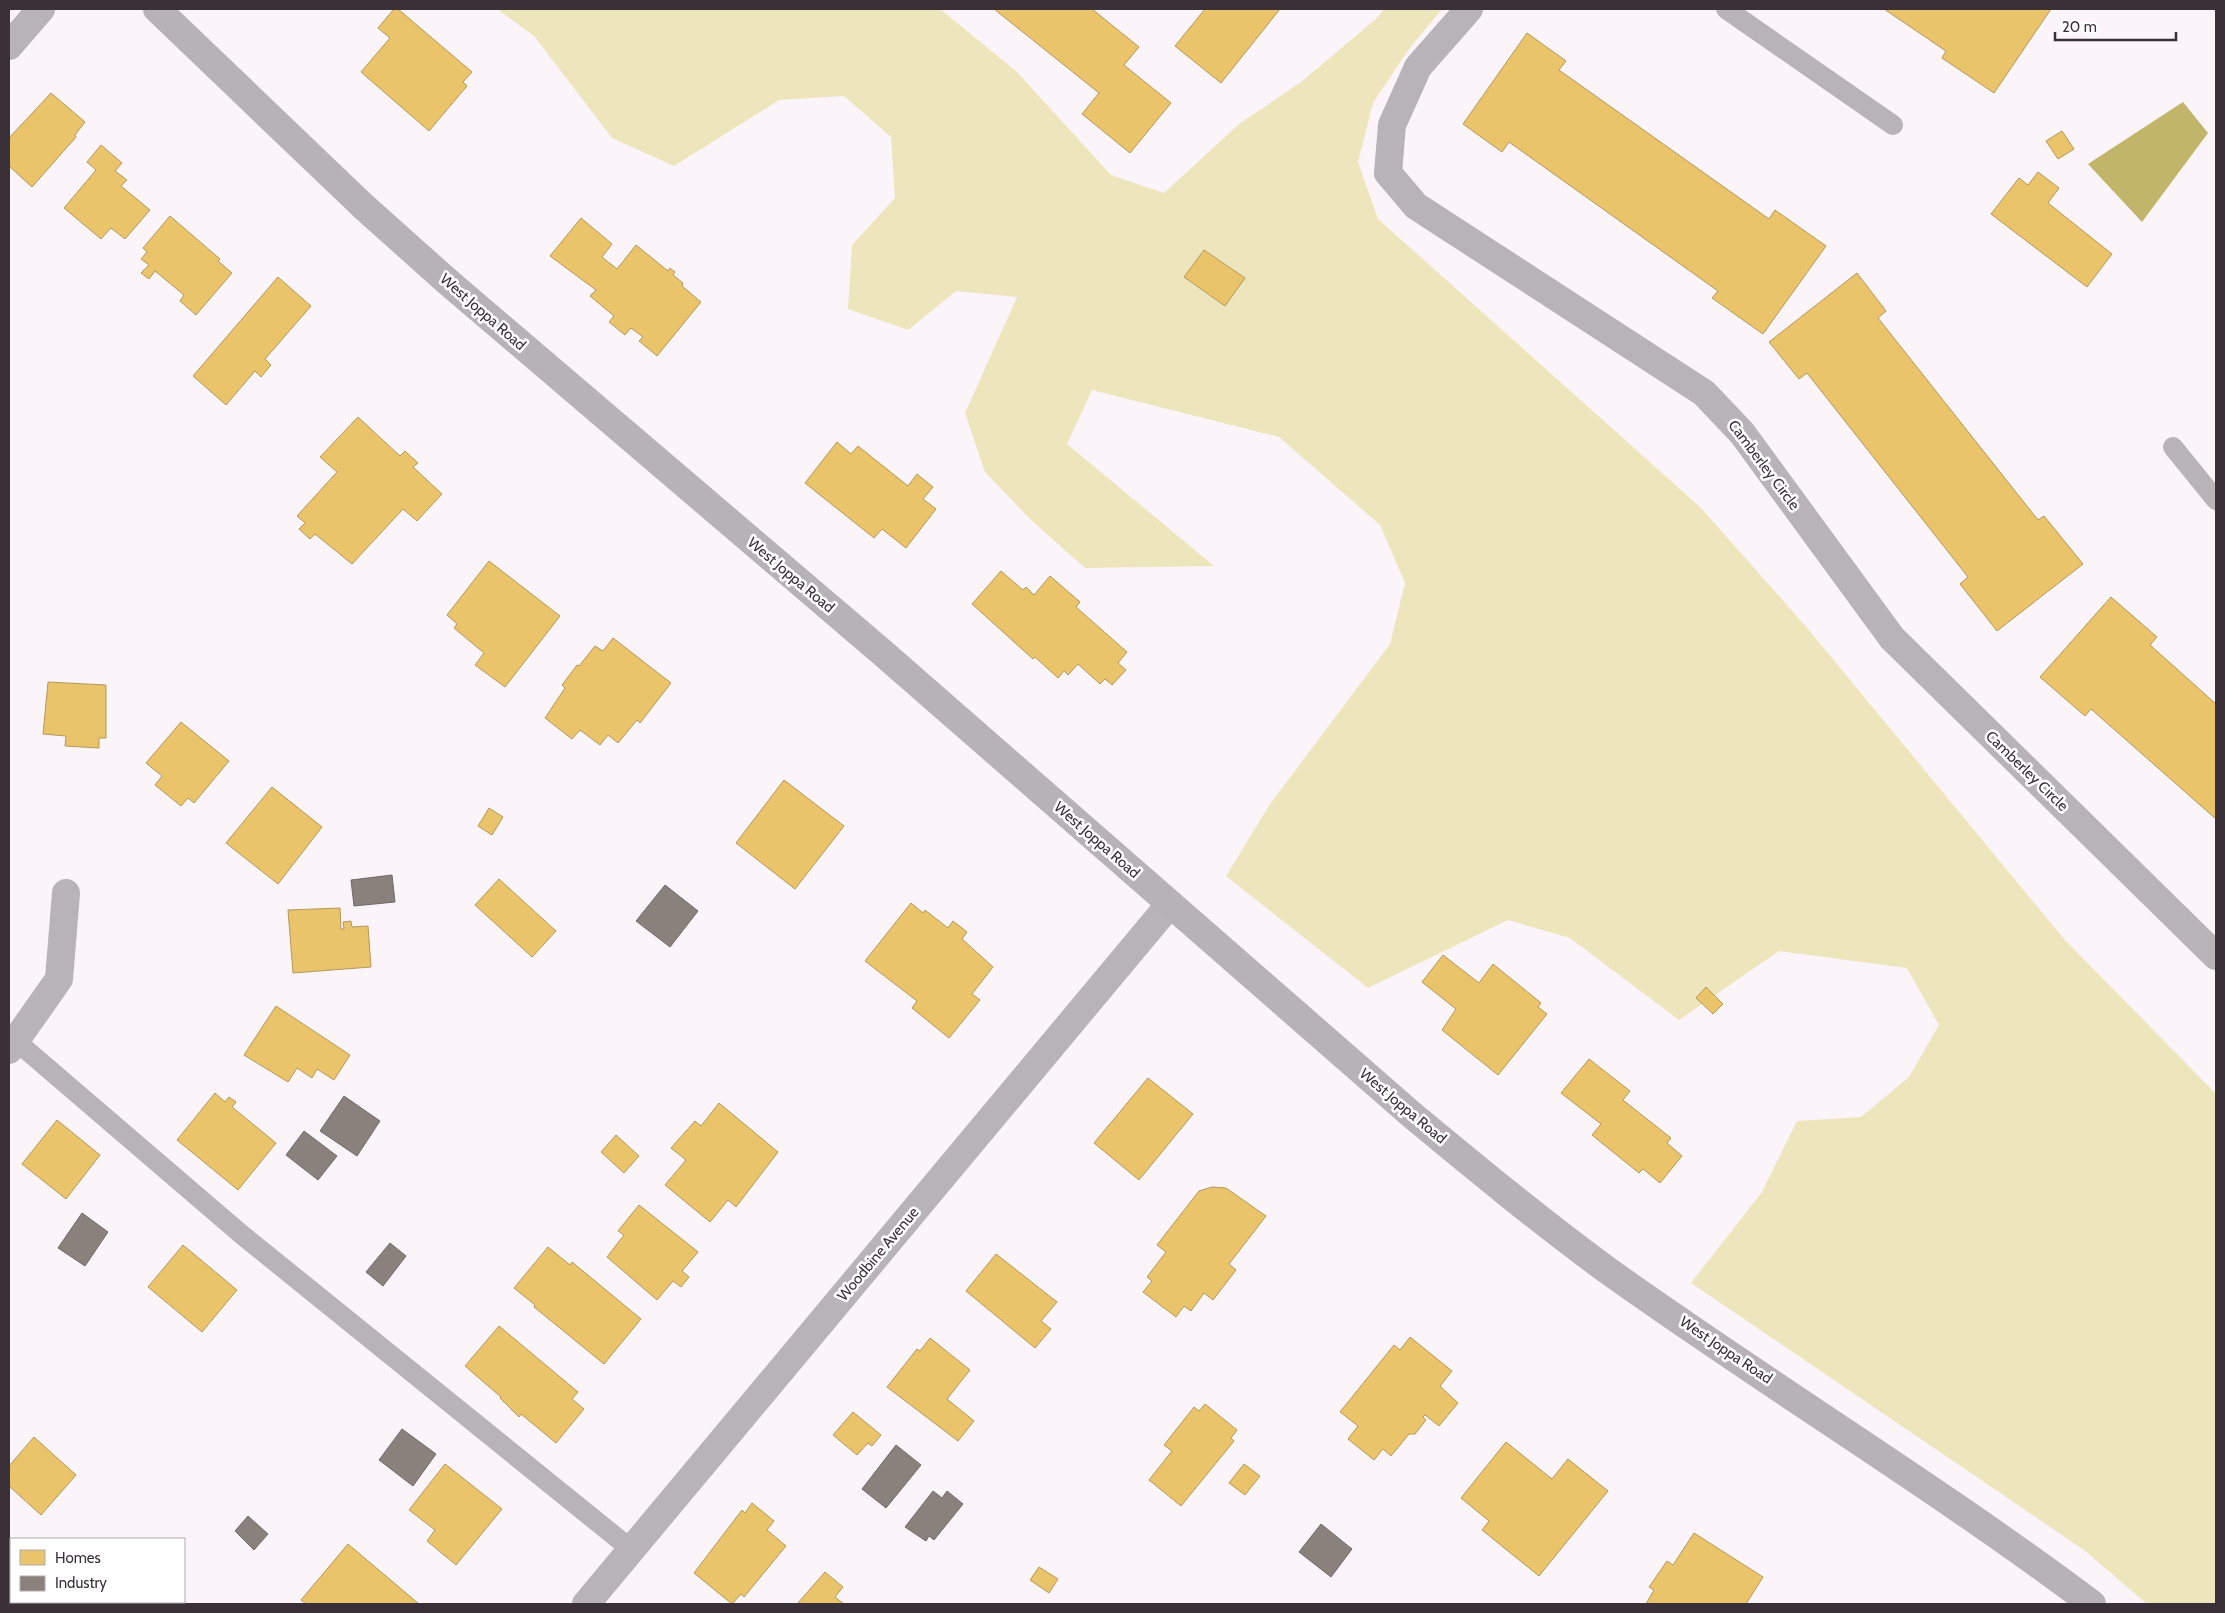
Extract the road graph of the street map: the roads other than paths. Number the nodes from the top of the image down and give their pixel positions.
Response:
1 (41, 9) edge
2 (157, 9) edge
3 (1469, 9) edge
4 (1726, 9) edge
5 (9, 46) edge
6 (1893, 124) dead end
7 (2173, 447) dead end
8 (2216, 500) edge
9 (66, 893) dead end
10 (1170, 904) junction
11 (2216, 956) edge
12 (13, 1046) edge
13 (632, 1550) junction
14 (592, 1602) edge
15 (2092, 1604) edge

1 - 5 street
2 - 10 street, West Joppa Road
3 - 11 street, Camberley Circle
4 - 6 lane
7 - 8 lane
9 - 12 street
10 - 13 street, Woodbine Avenue
10 - 15 street, West Joppa Road
12 - 13 lane
13 - 14 street, Woodbine Avenue

